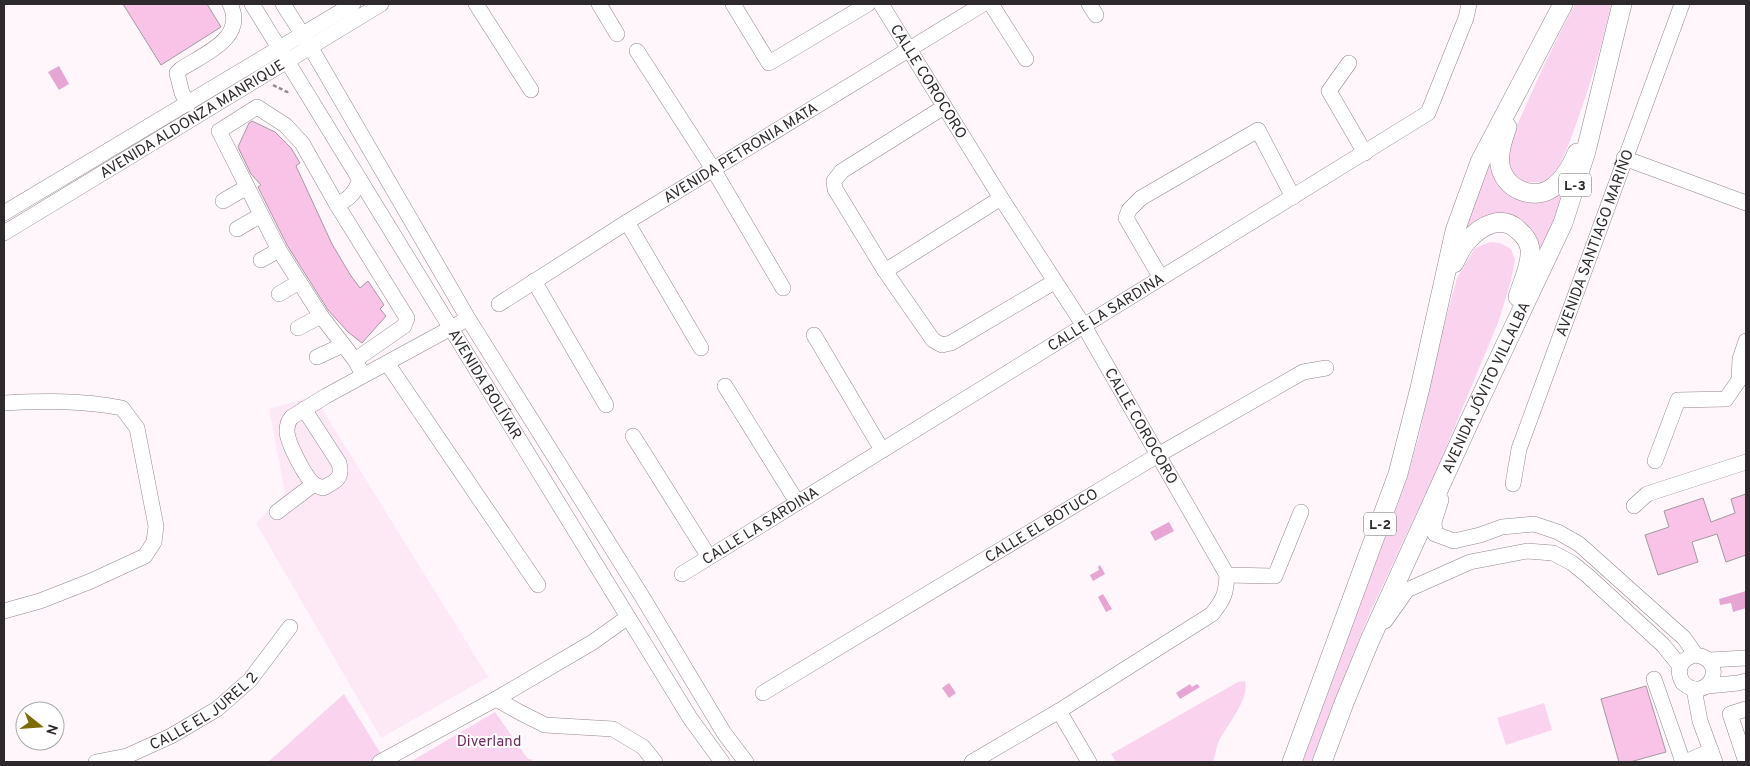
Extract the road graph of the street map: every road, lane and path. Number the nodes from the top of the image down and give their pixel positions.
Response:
1 (230, 4) edge
2 (252, 4) edge
3 (283, 4) edge
4 (353, 4) edge
5 (381, 4) edge
6 (476, 4) edge
7 (599, 4) edge
8 (733, 4) edge
9 (868, 4) edge
10 (881, 4) edge
11 (983, 4) edge
12 (991, 4) edge
13 (1469, 4) edge
14 (1563, 4) edge
15 (1622, 4) edge
16 (1682, 4) edge
17 (302, 34) junction
18 (617, 34) dead end
19 (279, 48) junction
20 (311, 48) junction
21 (908, 50) junction
22 (637, 51) dead end
23 (1026, 59) dead end
24 (287, 62) junction
25 (1350, 63) dead end
26 (1532, 65) junction
27 (531, 90) dead end
28 (1600, 94) junction
29 (188, 104) junction
30 (944, 107) junction
31 (207, 109) junction
32 (219, 131) junction
33 (1365, 153) junction
34 (1624, 158) junction
35 (713, 170) junction
36 (360, 180) junction
37 (247, 187) junction
38 (1293, 197) junction
39 (1001, 198) junction
40 (223, 200) dead end
41 (1746, 203) edge
42 (337, 205) junction
43 (4, 213) edge
44 (262, 215) junction
45 (627, 222) junction
46 (237, 229) dead end
47 (4, 233) edge
48 (279, 250) junction
49 (261, 260) dead end
50 (885, 272) junction
51 (1161, 278) junction
52 (1445, 279) junction
53 (534, 281) junction
54 (300, 282) junction
55 (1054, 282) junction
56 (783, 288) dead end
57 (279, 294) dead end
58 (500, 304) dead end
59 (321, 316) junction
60 (469, 320) junction
61 (1084, 326) junction
62 (451, 327) junction
63 (298, 328) dead end
64 (814, 335) dead end
65 (1746, 341) edge
66 (343, 345) junction
67 (701, 348) dead end
68 (1500, 356) junction
69 (317, 357) dead end
70 (355, 360) junction
71 (387, 363) junction
72 (1326, 368) dead end
73 (363, 375) junction
74 (725, 386) dead end
75 (4, 403) edge
76 (606, 404) dead end
77 (304, 409) junction
78 (633, 436) dead end
79 (882, 450) junction
80 (1158, 454) junction
81 (1655, 461) dead end
82 (1746, 462) edge
83 (1450, 468) junction
84 (314, 484) junction
85 (1513, 484) dead end
86 (797, 502) junction
87 (1634, 506) dead end
88 (277, 512) dead end
89 (1301, 512) dead end
90 (1517, 526) junction
91 (1527, 551) junction
92 (709, 557) junction
93 (682, 574) dead end
94 (1227, 575) junction
95 (538, 585) dead end
96 (4, 611) edge
97 (628, 617) junction
98 (290, 627) dead end
99 (1370, 640) junction
100 (1702, 657) junction
101 (1746, 658) edge
102 (1680, 666) junction
103 (1654, 679) dead end
104 (1746, 680) edge
105 (1701, 687) junction
106 (762, 693) dead end
107 (496, 699) junction
108 (1746, 708) edge
109 (1058, 711) junction
110 (1713, 757) edge
111 (96, 762) edge
112 (380, 762) edge
113 (655, 762) edge
114 (722, 762) edge
115 (746, 762) edge
116 (972, 762) edge
117 (1089, 762) edge
118 (1292, 762) edge
119 (1322, 762) edge
120 (1684, 762) edge
121 (1746, 762) edge

1 - 29 street
2 - 19 street, AVENIDA BOLÍVAR
3 - 17 street, AVENIDA BOLÍVAR
4 - 17 street, AVENIDA ALDONZA MANRIQUE
5 - 20 street, AVENIDA ALDONZA MANRIQUE
6 - 27 street
7 - 18 street
8 - 9 street
10 - 21 street, CALLE COROCORO
11 - 21 street, AVENIDA PETRONIA MATA
12 - 23 street
13 - 33 street, CALLE LA SARDINA
14 - 26 main road
15 - 28 main road, AVENIDA JÓVITO VILLALBA / L-3
16 - 34 street, AVENIDA SANTIAGO MARIÑO
17 - 19 street, AVENIDA ALDONZA MANRIQUE
17 - 20 street, AVENIDA BOLÍVAR
19 - 24 street, AVENIDA BOLÍVAR
19 - 29 street, AVENIDA ALDONZA MANRIQUE
20 - 24 street, AVENIDA ALDONZA MANRIQUE
20 - 60 street, AVENIDA BOLÍVAR
21 - 30 street, CALLE COROCORO
21 - 35 street, AVENIDA PETRONIA MATA
22 - 35 street
24 - 31 street, AVENIDA ALDONZA MANRIQUE
24 - 36 street, AVENIDA BOLÍVAR
25 - 33 street
26 - 28 main road
26 - 52 main road
28 - 68 main road, AVENIDA JÓVITO VILLALBA / L-3
29 - 43 street, AVENIDA ALDONZA MANRIQUE
30 - 39 street, CALLE COROCORO
30 - 50 street
31 - 32 street
31 - 47 street, AVENIDA ALDONZA MANRIQUE
32 - 37 street
32 - 42 street
33 - 38 street, CALLE LA SARDINA
34 - 41 street
34 - 85 street, AVENIDA SANTIAGO MARIÑO
35 - 45 street, AVENIDA PETRONIA MATA
35 - 56 street
36 - 42 street
36 - 62 street, AVENIDA BOLÍVAR
37 - 40 street
37 - 44 street
38 - 51 street, CALLE LA SARDINA
38 - 51 street
39 - 50 street
39 - 55 street, CALLE COROCORO
42 - 70 street
44 - 46 street
44 - 48 street
45 - 53 street, AVENIDA PETRONIA MATA
45 - 67 street
48 - 49 street
48 - 54 street
50 - 55 street
51 - 61 street, CALLE LA SARDINA
52 - 68 main road
52 - 118 main road, L-2
53 - 58 street, AVENIDA PETRONIA MATA
53 - 76 street
54 - 57 street
54 - 59 street
55 - 61 street, CALLE COROCORO
59 - 63 street
59 - 66 street
60 - 62 street
60 - 115 street, AVENIDA BOLÍVAR
61 - 79 street, CALLE LA SARDINA
61 - 80 street, CALLE COROCORO
62 - 71 street
62 - 97 street, AVENIDA BOLÍVAR
64 - 79 street
65 - 81 street
66 - 69 street
66 - 70 street
68 - 83 main road, AVENIDA JÓVITO VILLALBA / L-2
70 - 73 street
71 - 73 street
71 - 95 street
72 - 80 street, CALLE EL BOTUCO
73 - 77 street
74 - 86 street
75 - 96 street
77 - 84 street
77 - 84 street
78 - 92 street
79 - 86 street, CALLE LA SARDINA
80 - 94 street, CALLE COROCORO
80 - 106 street, CALLE EL BOTUCO
82 - 87 street
83 - 90 street
83 - 99 main road, AVENIDA JÓVITO VILLALBA / L-2
84 - 88 street
86 - 92 street, CALLE LA SARDINA
89 - 94 street
90 - 91 street
90 - 100 street
91 - 99 street
91 - 102 street
92 - 93 street, CALLE LA SARDINA
94 - 109 street
97 - 107 street
97 - 114 street, AVENIDA BOLÍVAR
98 - 111 street, CALLE EL JUREL 2
99 - 119 main road, AVENIDA JÓVITO VILLALBA / L-2
100 - 101 street
100 - 102 street
100 - 105 street
102 - 105 street
103 - 120 street
104 - 105 street
105 - 110 street
107 - 112 street
107 - 113 street
108 - 121 street
109 - 116 street
109 - 117 street
110 - 120 street

